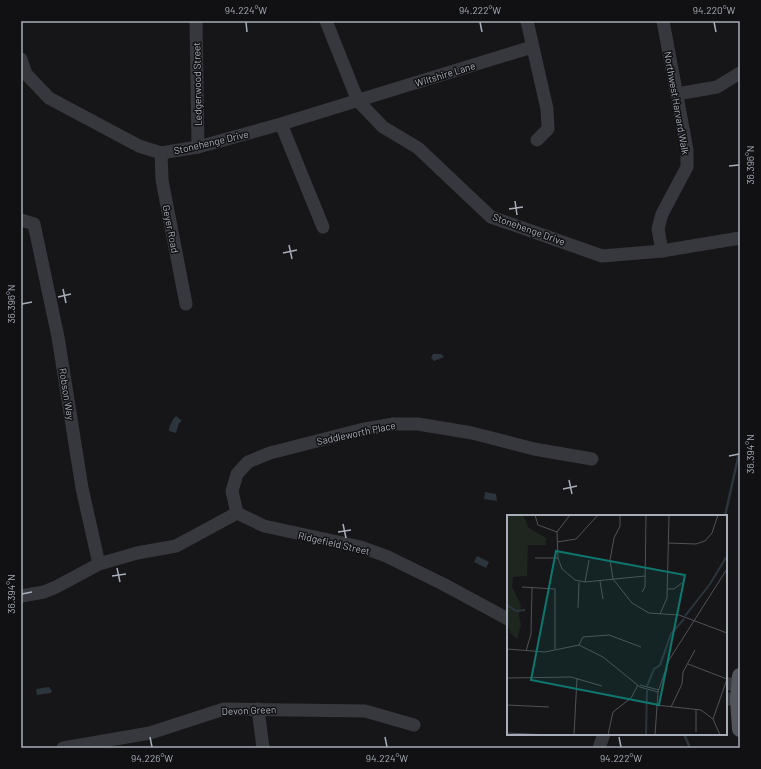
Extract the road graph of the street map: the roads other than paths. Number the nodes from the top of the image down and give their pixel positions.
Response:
1 (196, 21) edge
2 (326, 21) edge
3 (527, 21) edge
4 (662, 21) edge
5 (532, 47) junction
6 (21, 59) edge
7 (740, 73) edge
8 (677, 94) junction
9 (358, 100) junction
10 (282, 124) junction
11 (537, 140) dead end
12 (198, 147) junction
13 (161, 153) junction
14 (27, 222) edge
15 (323, 227) dead end
16 (740, 238) edge
17 (662, 251) junction
18 (186, 304) dead end
19 (592, 459) dead end
20 (237, 513) junction
21 (99, 564) junction
22 (21, 596) edge
23 (507, 618) edge
24 (734, 688) edge
25 (258, 709) junction
26 (414, 725) dead end
27 (740, 729) edge
28 (604, 735) edge
29 (63, 748) edge
30 (263, 748) edge
31 (599, 748) edge

1 - 12 street, Ledgerwood Street
2 - 9 street, Stonehenge Drive
3 - 5 street
4 - 8 street, Northwest Harvard Walk
5 - 9 street, Wiltshire Lane
5 - 11 street
6 - 13 street, Stonehenge Drive
7 - 8 street
8 - 17 street, Northwest Harvard Walk
9 - 10 street, Stonehenge Drive
9 - 17 street, Stonehenge Drive
10 - 12 street, Stonehenge Drive
10 - 15 street
12 - 13 street, Stonehenge Drive
13 - 18 street, Geyer Road
14 - 21 street, Robson Way
16 - 17 street, Stonehenge Drive
19 - 20 street, Saddleworth Place
20 - 21 street
20 - 23 street, Ridgefield Street
21 - 22 street
24 - 27 main road
25 - 26 street, Devon Green
25 - 29 street, Devon Green
25 - 30 street
28 - 31 street

